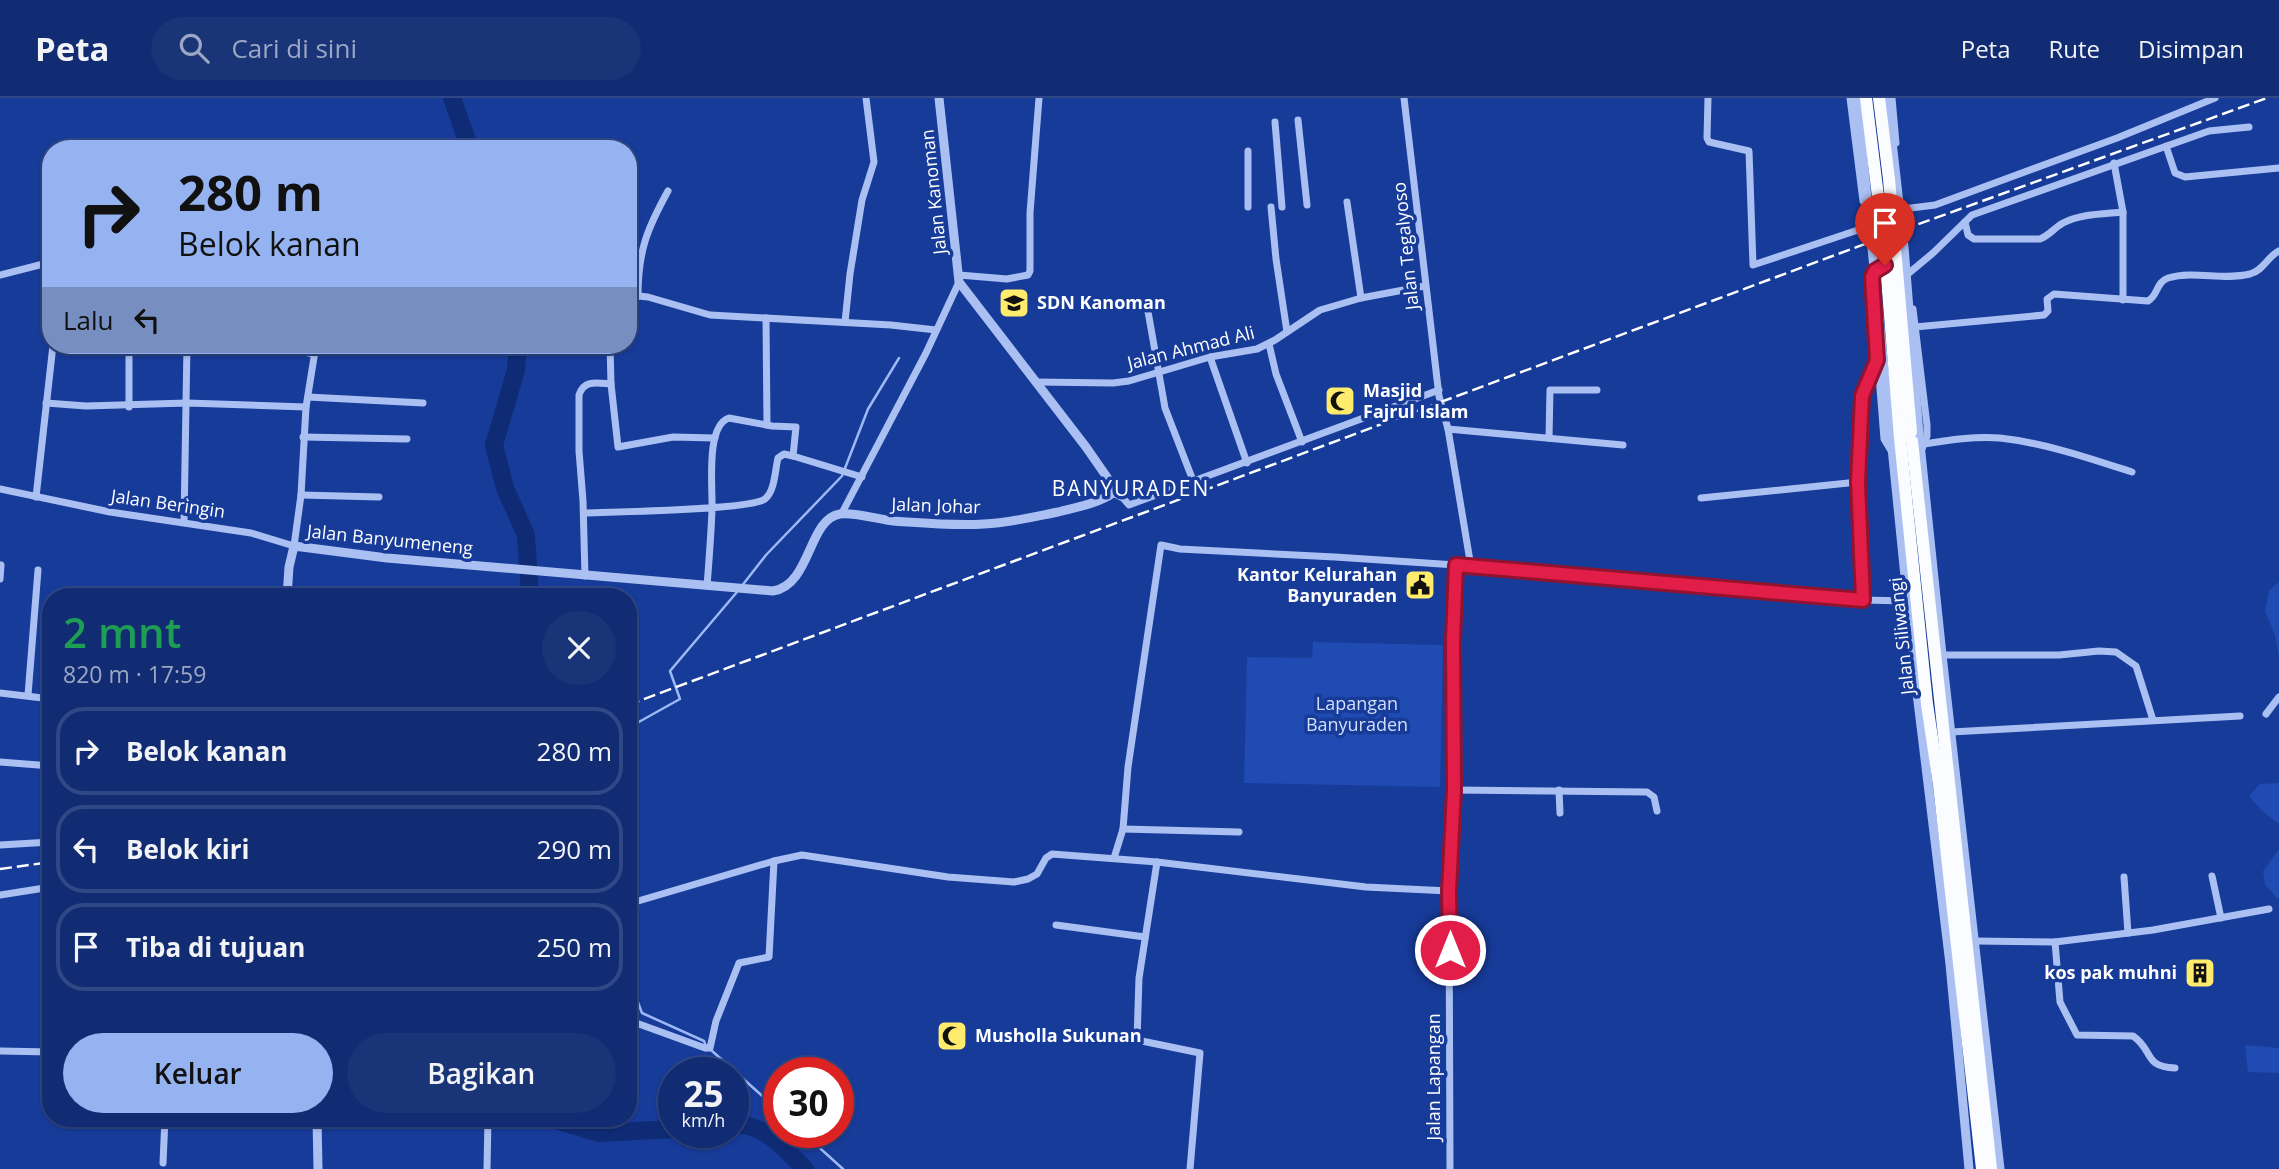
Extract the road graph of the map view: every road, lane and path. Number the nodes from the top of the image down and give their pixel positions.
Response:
1 (866, 98) edge
2 (939, 98) edge
3 (1039, 98) edge
4 (1405, 98) edge
5 (1708, 98) edge
6 (1850, 98) edge
7 (1857, 98) edge
8 (1866, 98) edge
9 (1879, 98) edge
10 (1886, 98) edge
11 (1892, 98) edge
12 (2215, 98) edge
13 (1297, 120) dead end
14 (1275, 122) dead end
15 (2249, 127) dead end
16 (2166, 146) junction
17 (1248, 152) dead end
18 (2114, 163) junction
19 (2279, 168) edge
20 (668, 191) dead end
21 (1347, 202) dead end
22 (1307, 205) dead end
23 (1248, 207) dead end
24 (1271, 207) dead end
25 (1282, 207) dead end
26 (1903, 209) junction
27 (2123, 212) junction
28 (1965, 222) junction
29 (1867, 227) junction
30 (2279, 251) edge
31 (42, 264) edge
32 (1909, 273) junction
33 (0, 275) edge
34 (959, 279) junction
35 (1425, 286) junction
36 (638, 296) joint
37 (1361, 298) junction
38 (1146, 300) dead end
39 (2123, 300) junction
40 (766, 318) junction
41 (845, 322) junction
42 (1915, 327) junction
43 (936, 330) junction
44 (1287, 332) junction
45 (1269, 344) junction
46 (53, 354) edge
47 (129, 354) edge
48 (187, 354) edge
49 (314, 354) edge
50 (610, 354) edge
51 (1210, 357) junction
52 (1877, 360) junction
53 (1157, 373) junction
54 (1036, 382) junction
55 (611, 384) junction
56 (1438, 390) junction
57 (1597, 390) dead end
58 (308, 397) junction
59 (46, 403) junction
60 (187, 403) junction
61 (424, 403) dead end
62 (129, 407) junction
63 (306, 407) junction
64 (767, 425) junction
65 (1448, 429) junction
66 (1905, 436) junction
67 (303, 437) junction
68 (715, 438) junction
69 (1549, 438) junction
70 (407, 439) dead end
71 (1302, 442) junction
72 (1623, 445) dead end
73 (1922, 448) junction
74 (1894, 454) junction
75 (793, 456) junction
76 (1247, 463) junction
77 (2132, 472) dead end
78 (862, 477) junction
79 (1858, 482) junction
80 (1194, 483) junction
81 (0, 489) edge
82 (1113, 493) junction
83 (301, 495) junction
84 (379, 496) dead end
85 (36, 497) junction
86 (1701, 498) dead end
87 (712, 507) junction
88 (584, 513) junction
89 (842, 513) junction
90 (184, 522) junction
91 (294, 546) junction
92 (1, 565) edge
93 (1456, 565) junction
94 (1471, 567) junction
95 (38, 570) dead end
96 (585, 576) junction
97 (0, 579) edge
98 (708, 586) junction
99 (288, 588) edge
100 (1863, 600) junction
101 (1907, 601) junction
102 (1942, 655) junction
103 (0, 693) edge
104 (27, 695) junction
105 (2279, 696) edge
106 (42, 698) edge
107 (2266, 714) dead end
108 (2240, 716) dead end
109 (2153, 720) junction
110 (1951, 732) junction
111 (0, 762) edge
112 (42, 765) edge
113 (1454, 790) junction
114 (1559, 790) junction
115 (1955, 806) junction
116 (1657, 811) dead end
117 (1560, 813) dead end
118 (1123, 829) junction
119 (1239, 832) dead end
120 (42, 843) edge
121 (0, 845) edge
122 (1114, 858) junction
123 (774, 860) junction
124 (1157, 862) junction
125 (1961, 865) junction
126 (2212, 876) dead end
127 (2124, 877) dead end
128 (1954, 883) junction
129 (42, 888) edge
130 (1449, 891) junction
131 (0, 895) edge
132 (637, 901) edge
133 (2269, 909) dead end
134 (2221, 918) junction
135 (1056, 925) dead end
136 (2128, 933) junction
137 (1145, 937) junction
138 (1975, 941) junction
139 (2055, 942) junction
140 (637, 1023) edge
141 (0, 1051) edge
142 (42, 1052) edge
143 (2175, 1068) dead end
144 (165, 1127) edge
145 (317, 1127) edge
146 (488, 1127) edge
147 (163, 1163) dead end
148 (318, 1169) edge
149 (487, 1169) edge
150 (1190, 1169) edge
151 (1450, 1169) edge
152 (1969, 1169) edge
153 (1982, 1169) edge
154 (1991, 1169) edge
155 (2000, 1169) edge

1 - 41 street
2 - 34 street, Jalan Kanoman
3 - 34 street
4 - 35 street, Jalan Tegalyoso
5 - 29 street
6 - 29 street
7 - 66 street, bridge
8 - 66 highway, Jalan Siliwangi, bridge
9 - 66 highway, Jalan Siliwangi, bridge
10 - 66 street, bridge
11 - 26 street
12 - 26 street
13 - 22 street
14 - 25 street
15 - 16 street
16 - 18 street
16 - 19 street
17 - 23 street
18 - 27 street
18 - 28 street
20 - 36 street
21 - 37 street
24 - 44 street
26 - 29 street
27 - 28 street
27 - 39 street
28 - 32 street
30 - 39 street
31 - 33 street
32 - 42 street
32 - 52 street
34 - 43 street
34 - 54 street
35 - 37 street, Jalan Ahmad Ali
35 - 56 street, Jalan Tegalyoso
36 - 40 street
37 - 44 street, Jalan Ahmad Ali
38 - 53 street
39 - 42 street
40 - 41 street
40 - 64 street
41 - 43 street
42 - 73 street
43 - 78 street
44 - 45 street, Jalan Ahmad Ali
45 - 51 street, Jalan Ahmad Ali
45 - 71 street
46 - 59 street
47 - 62 street
48 - 60 street
49 - 58 street
50 - 55 street
51 - 53 street, Jalan Ahmad Ali
51 - 76 street
52 - 74 street
52 - 79 street
53 - 54 street, Jalan Ahmad Ali
53 - 80 street
54 - 82 street
55 - 68 street
55 - 88 street
56 - 65 street, Jalan Tegalyoso
56 - 71 street
57 - 69 street
58 - 61 street
58 - 63 street
59 - 62 street
59 - 85 street
60 - 62 street
60 - 63 street
60 - 90 street
63 - 67 street
64 - 68 street
64 - 75 street
65 - 69 street
65 - 94 street, Jalan Tegalyoso
66 - 73 street
66 - 74 street
66 - 115 highway, Jalan Siliwangi
66 - 128 highway, Jalan Siliwangi
67 - 70 street
67 - 83 street
68 - 87 street
69 - 72 street
71 - 76 street
73 - 77 street
73 - 102 street
74 - 101 street
75 - 78 street
75 - 87 street
76 - 80 street
78 - 89 street
79 - 86 street
79 - 100 street
80 - 82 street
81 - 85 street, Jalan Beringin
82 - 89 street, Jalan Johar
83 - 84 street
83 - 91 street
85 - 90 street, Jalan Beringin
87 - 88 street
87 - 98 street
88 - 96 street
89 - 98 street
90 - 91 street, Jalan Beringin
91 - 96 street, Jalan Banyumeneng
91 - 99 street, Jalan Banyumeneng
92 - 97 street
93 - 94 street
93 - 113 street, Jalan Lapangan
93 - 118 street
94 - 100 street
95 - 104 street
96 - 98 street
100 - 101 street
101 - 152 street
102 - 109 street
102 - 110 street
103 - 104 street
104 - 106 street
105 - 107 street
108 - 109 street
109 - 110 street
110 - 115 street
111 - 112 street
113 - 114 street
113 - 130 street, Jalan Lapangan
114 - 116 street
114 - 117 street
115 - 125 highway, Jalan Siliwangi
118 - 119 street
118 - 122 street
120 - 121 street
122 - 123 street
122 - 124 street
123 - 132 street
123 - 140 street
124 - 130 street
124 - 137 street
125 - 128 highway, Jalan Siliwangi
125 - 138 street
126 - 134 street
127 - 136 street
128 - 153 highway, Jalan Siliwangi
128 - 154 highway, Jalan Siliwangi
129 - 131 street
130 - 151 street, Jalan Lapangan
133 - 134 street
134 - 136 street
135 - 137 street
136 - 139 street
137 - 150 street
138 - 139 street
138 - 155 street
139 - 143 street
141 - 142 street
144 - 147 street
145 - 148 street
146 - 149 street

